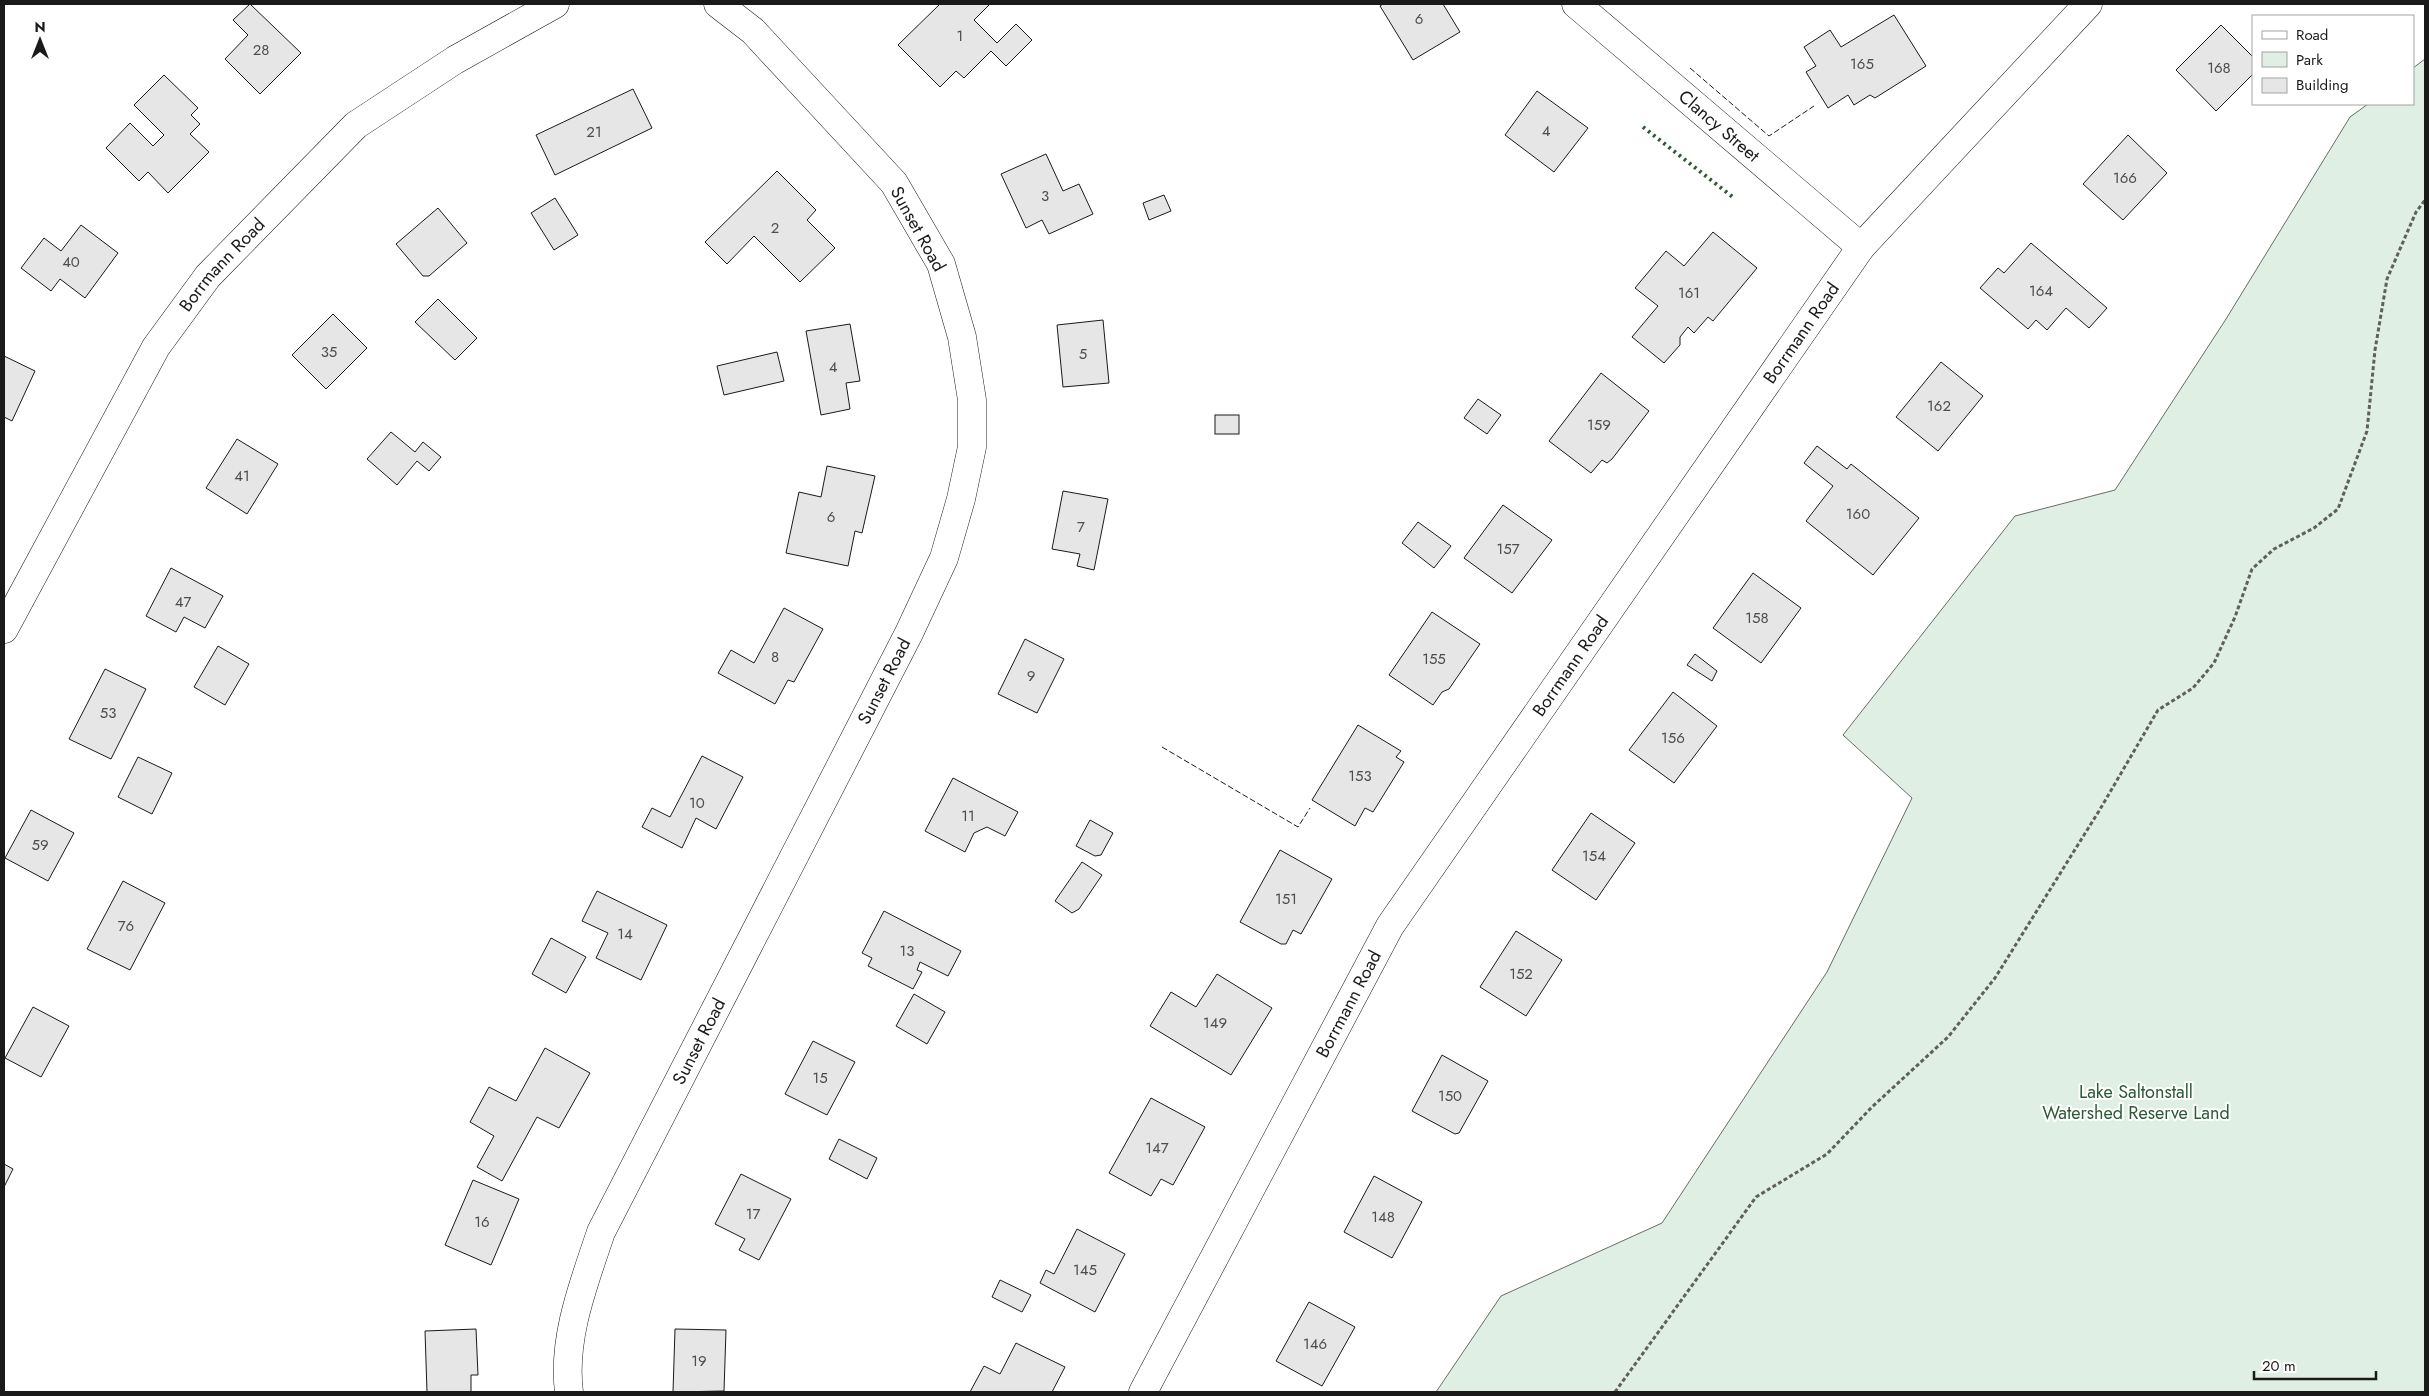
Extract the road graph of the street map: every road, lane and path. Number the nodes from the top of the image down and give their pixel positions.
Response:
1 (555, 4) edge
2 (718, 4) edge
3 (1576, 4) edge
4 (2088, 4) edge
5 (2425, 200) edge
6 (1861, 247) junction
7 (4, 629) edge
8 (569, 1392) edge
9 (1143, 1392) edge
10 (1615, 1392) edge

1 - 7 street, Borrmann Road
2 - 8 street, Sunset Road
3 - 6 street, Clancy Street
4 - 6 street, Borrmann Road
5 - 10 path
6 - 9 street, Borrmann Road

